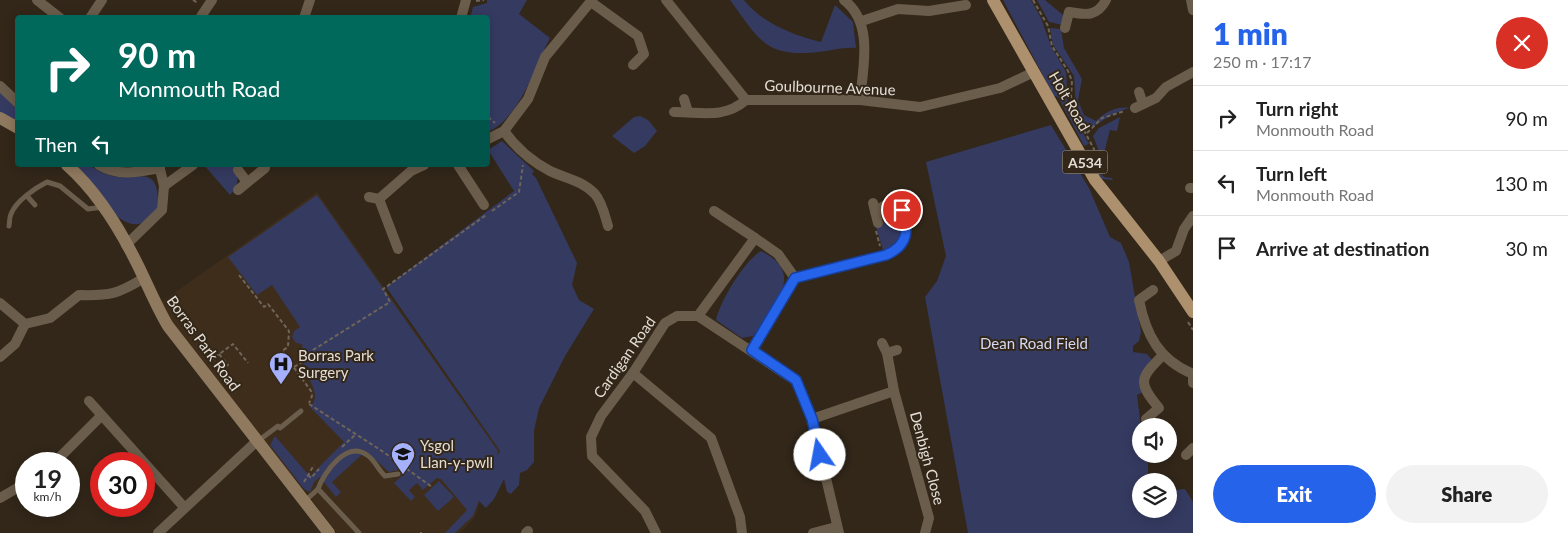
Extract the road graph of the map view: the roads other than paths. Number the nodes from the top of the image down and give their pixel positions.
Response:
1 (36, 0) edge
2 (102, 0) edge
3 (212, 0) edge
4 (310, 0) edge
5 (466, 0) edge
6 (666, 0) edge
7 (844, 0) edge
8 (993, 0) edge
9 (1106, 0) edge
10 (1191, 0) edge
11 (591, 1) edge
12 (953, 5) edge
13 (966, 6) dead end
14 (1193, 10) edge
15 (56, 15) edge
16 (92, 15) edge
17 (202, 15) edge
18 (305, 15) edge
19 (462, 15) edge
20 (862, 21) junction
21 (1065, 28) dead end
22 (633, 65) dead end
23 (1034, 72) junction
24 (1193, 72) edge
25 (0, 86) edge
26 (1139, 92) dead end
27 (684, 99) dead end
28 (15, 100) edge
29 (746, 100) junction
30 (860, 100) junction
31 (674, 112) dead end
32 (688, 112) junction
33 (0, 118) edge
34 (15, 126) edge
35 (504, 130) junction
36 (490, 137) edge
37 (69, 167) edge
38 (102, 167) edge
39 (159, 167) edge
40 (191, 167) edge
41 (265, 167) edge
42 (420, 167) edge
43 (459, 167) edge
44 (238, 170) dead end
45 (247, 182) junction
46 (164, 186) junction
47 (238, 190) dead end
48 (27, 196) junction
49 (35, 205) dead end
50 (484, 205) dead end
51 (103, 207) junction
52 (714, 211) dead end
53 (1193, 216) edge
54 (878, 223) road end
55 (9, 226) dead end
56 (608, 226) dead end
57 (755, 238) junction
58 (126, 244) junction
59 (398, 249) dead end
60 (1159, 261) junction
61 (144, 278) junction
62 (795, 278) junction
63 (1153, 290) dead end
64 (0, 304) edge
65 (1193, 312) edge
66 (698, 316) junction
67 (25, 324) junction
68 (888, 349) dead end
69 (752, 350) junction
70 (1163, 355) junction
71 (0, 357) edge
72 (633, 373) junction
73 (1193, 373) edge
74 (1193, 383) edge
75 (894, 391) junction
76 (89, 401) dead end
77 (301, 411) road end
78 (101, 416) junction
79 (1147, 418) edge
80 (812, 419) junction
81 (257, 441) junction
82 (65, 452) edge
83 (398, 474) dead end
84 (15, 489) edge
85 (318, 489) junction
86 (301, 497) junction
87 (0, 498) edge
88 (184, 507) junction
89 (837, 530) edge
90 (158, 533) edge
91 (329, 533) edge
92 (359, 533) edge
93 (656, 533) edge
94 (742, 533) edge
95 (813, 533) edge
96 (925, 533) edge

1 - 15 street
2 - 16 street
3 - 17 street
4 - 18 street
5 - 19 street
6 - 29 street, Goulbourne Avenue
7 - 20 street
8 - 23 main road, Holt Road / A534
9 - 21 street
10 - 14 street
11 - 22 street
11 - 35 street
12 - 13 street
12 - 20 street
20 - 30 street
23 - 30 street, Goulbourne Avenue
23 - 60 main road, Holt Road / A534
24 - 26 street
25 - 28 street
27 - 32 street
29 - 30 street, Goulbourne Avenue
29 - 32 street
31 - 32 street
33 - 34 street
35 - 36 street
35 - 56 street
37 - 51 street, Borras Park Road
38 - 39 street
39 - 46 street
40 - 46 street
41 - 45 street
42 - 59 street
43 - 50 street
44 - 45 street
45 - 47 street
46 - 58 street
48 - 49 lane
48 - 51 lane
48 - 55 lane
51 - 58 street, Borras Park Road
52 - 57 street
53 - 60 street
54 - 62 street
57 - 62 street
57 - 66 street
58 - 61 street, Borras Park Road
60 - 65 main road, Holt Road / A534
61 - 67 street
61 - 81 street, Borras Park Road
62 - 69 street
63 - 70 street
64 - 67 street
66 - 69 street
66 - 72 street, Cardigan Road
67 - 71 street
68 - 75 street, Denbigh Close
69 - 80 street
70 - 73 street
70 - 79 street
72 - 93 street, Cardigan Road
72 - 94 street
73 - 74 street
75 - 80 street
75 - 96 street, Denbigh Close
76 - 78 street
77 - 81 lane
78 - 82 street
78 - 88 street
80 - 89 street
81 - 86 street, Borras Park Road
81 - 88 street
83 - 85 lane
84 - 87 street
85 - 86 lane
85 - 92 lane
86 - 91 street, Borras Park Road
88 - 90 street
89 - 95 street

